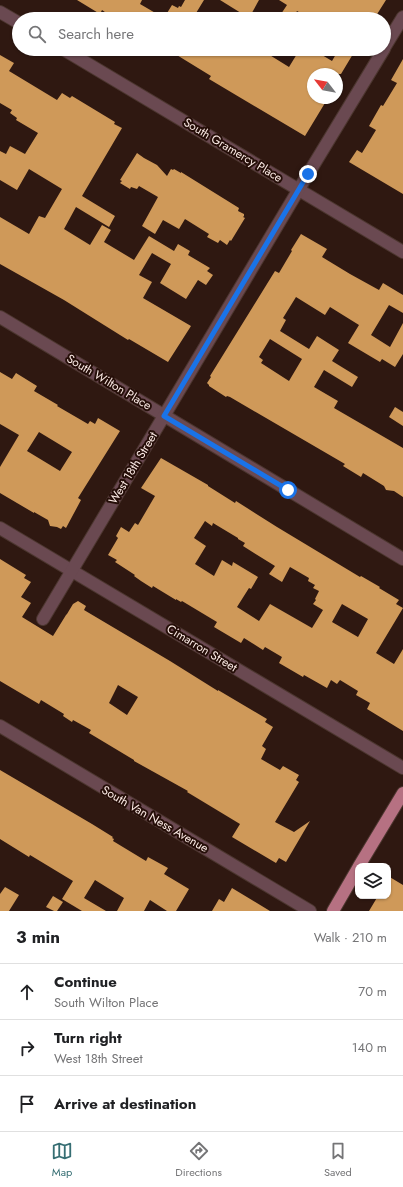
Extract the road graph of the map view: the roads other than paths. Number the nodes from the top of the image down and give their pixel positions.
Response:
1 (0, 12) edge
2 (403, 17) edge
3 (12, 19) edge
4 (391, 37) edge
5 (75, 56) edge
6 (380, 56) edge
7 (299, 190) junction
8 (403, 252) edge
9 (0, 317) edge
10 (164, 416) junction
11 (0, 528) edge
12 (403, 559) edge
13 (72, 571) junction
14 (43, 619) dead end
15 (0, 726) edge
16 (403, 768) edge
17 (403, 793) edge
18 (361, 863) edge
19 (355, 874) edge
20 (310, 911) edge
21 (332, 911) edge

1 - 3 street
2 - 4 street, West 18th Street
5 - 7 street, South Gramercy Place
6 - 7 street, West 18th Street
7 - 8 street, South Gramercy Place
7 - 10 street, West 18th Street
9 - 10 street, South Wilton Place
10 - 12 street, South Wilton Place
10 - 13 street, West 18th Street
11 - 13 street, Cimarron Street
13 - 14 street, West 18th Street
13 - 16 street, Cimarron Street
15 - 20 street, South Van Ness Avenue
17 - 18 main road
19 - 21 main road

